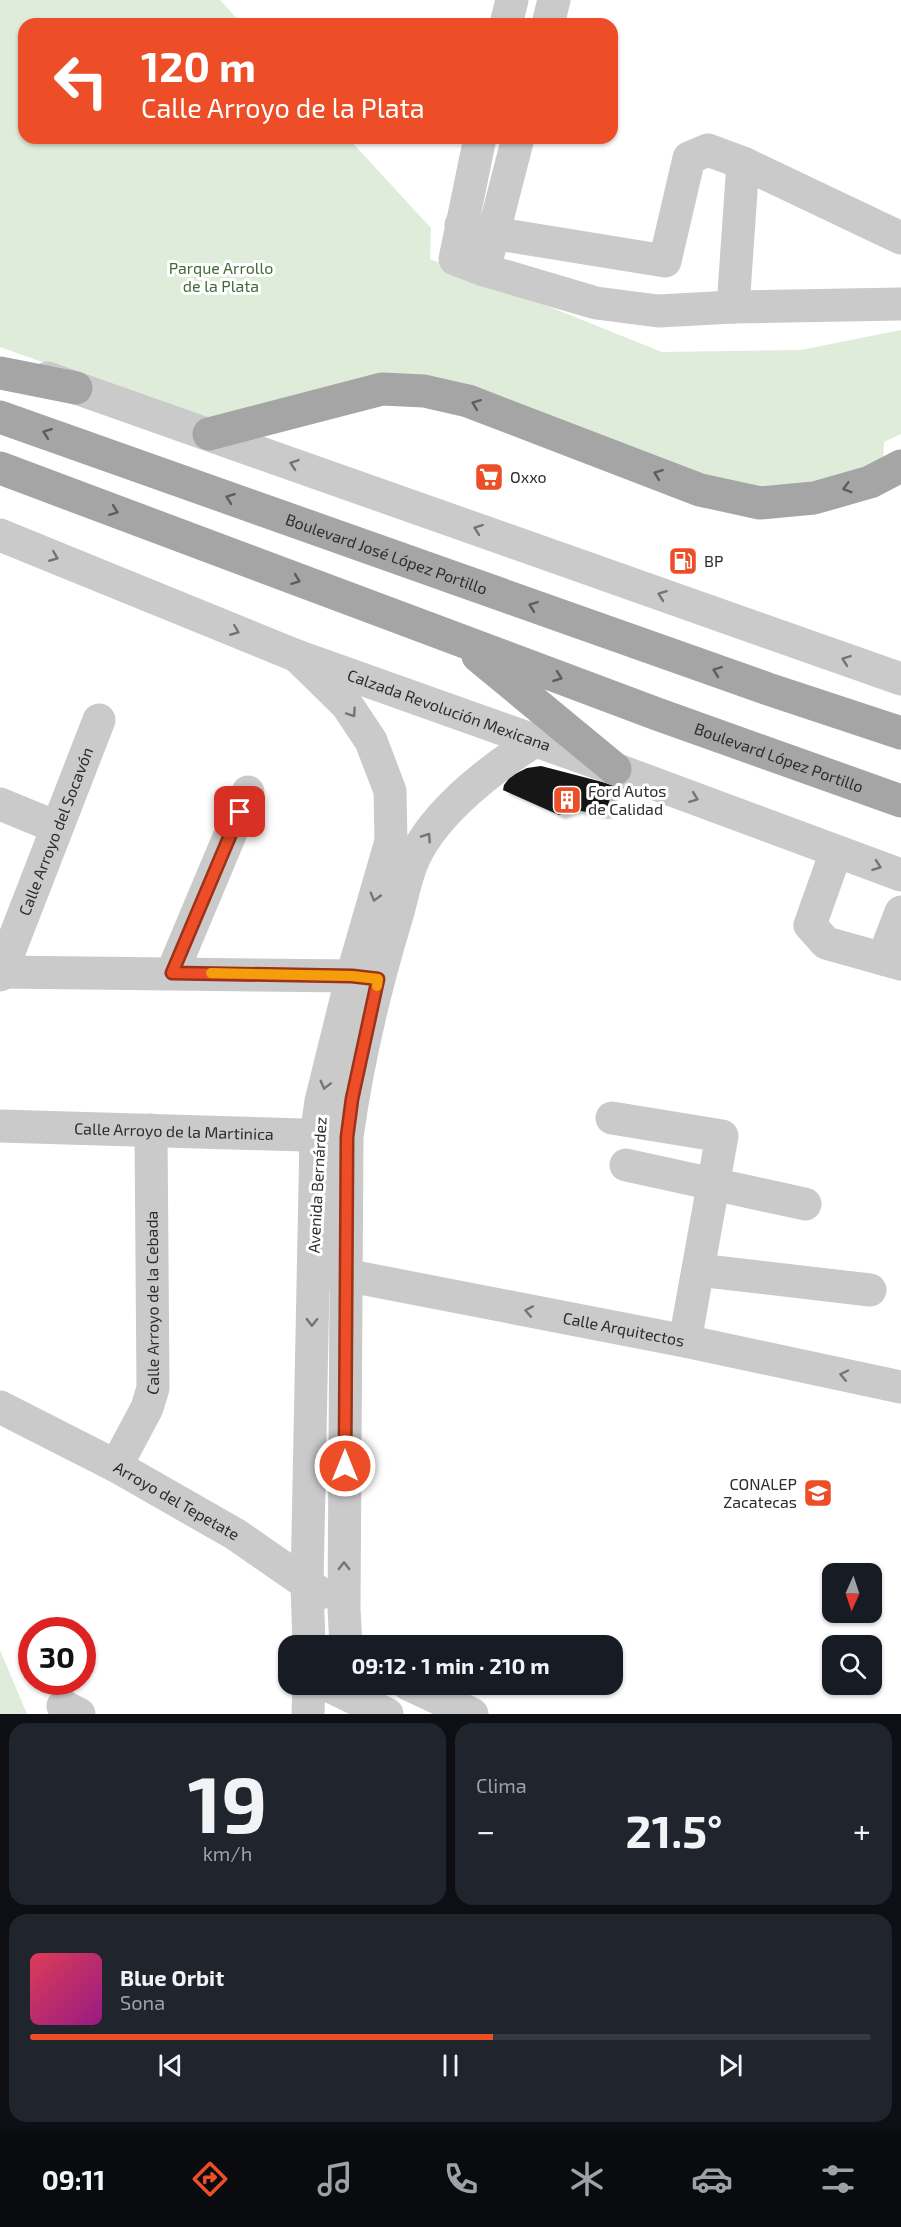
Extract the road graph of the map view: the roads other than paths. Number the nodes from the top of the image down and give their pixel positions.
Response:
1 (512, 0) edge
2 (554, 0) edge
3 (508, 18) edge
4 (550, 18) edge
5 (479, 144) edge
6 (516, 144) edge
7 (743, 163) junction
8 (460, 225) junction
9 (492, 232) junction
10 (901, 238) edge
11 (484, 270) junction
12 (901, 304) edge
13 (733, 307) junction
14 (0, 361) edge
15 (0, 373) edge
16 (76, 388) junction
17 (0, 417) edge
18 (209, 434) junction
19 (901, 466) edge
20 (0, 468) edge
21 (0, 535) edge
22 (458, 640) junction
23 (297, 656) junction
24 (901, 679) edge
25 (99, 720) dead end
26 (901, 733) edge
27 (536, 740) junction
28 (615, 769) junction
29 (248, 792) dead end
30 (901, 801) edge
31 (0, 804) edge
32 (56, 827) junction
33 (836, 852) junction
34 (901, 875) edge
35 (901, 912) edge
36 (892, 962) edge
37 (0, 973) edge
38 (172, 973) junction
39 (365, 978) junction
40 (612, 1118) dead end
41 (0, 1126) edge
42 (151, 1130) junction
43 (331, 1136) junction
44 (626, 1165) dead end
45 (715, 1184) junction
46 (805, 1204) dead end
47 (698, 1270) junction
48 (313, 1273) junction
49 (345, 1275) junction
50 (870, 1290) dead end
51 (686, 1341) junction
52 (901, 1387) edge
53 (0, 1407) edge
54 (116, 1466) junction
55 (307, 1584) junction
56 (344, 1609) junction
57 (313, 1635) edge
58 (345, 1635) edge
59 (309, 1695) edge
60 (342, 1695) edge
61 (431, 1695) edge
62 (308, 1714) edge
63 (387, 1714) edge
64 (472, 1714) edge

1 - 3 street
2 - 4 street
5 - 8 street
6 - 9 street
7 - 9 street
7 - 10 street
7 - 13 street
8 - 9 street
8 - 11 street
9 - 11 street
11 - 13 street
12 - 13 street
14 - 16 street
15 - 16 main road
16 - 18 street
26 -> 17 main road, Boulevard José López Portillo
19 -> 18 main road
24 -> 18 street
20 -> 22 main road
21 -> 23 street, Calzada Revolución Mexicana
22 - 28 main road
22 -> 30 main road, Boulevard López Portillo
23 - 27 street, Calzada Revolución Mexicana
23 -> 39 street, Avenida Bernárdez
25 - 32 street, Calle Arroyo del Socavón
27 - 28 street, Calzada Revolución Mexicana
39 -> 27 street, Avenida Bernárdez
28 -> 33 street, Calzada Revolución Mexicana
29 - 38 street
31 - 32 street
32 - 37 street, Calle Arroyo del Socavón
33 -> 34 street, Calzada Revolución Mexicana
33 - 36 street
35 - 36 street
37 - 38 street
38 - 39 street
39 - 43 street, Avenida Bernárdez
40 - 45 street
41 - 42 street, Calle Arroyo de la Martinica
42 - 43 street, Calle Arroyo de la Martinica
42 - 54 street, Calle Arroyo de la Cebada
43 - 48 street, Avenida Bernárdez
43 - 49 street, Avenida Bernárdez
44 - 45 street
45 - 46 street
45 - 47 street
47 - 50 street
47 - 51 street
48 - 49 street, Calle Arquitectos
48 -> 55 street, Avenida Bernárdez
51 -> 49 street, Calle Arquitectos
56 -> 49 street, Avenida Bernárdez
52 -> 51 street, Calle Arquitectos
53 - 54 street, Arroyo del Tepetate
54 - 55 street, Arroyo del Tepetate
55 - 56 street, Arroyo del Tepetate
55 - 57 street, Avenida Bernárdez
56 - 58 street, Avenida Bernárdez
59 - 62 street
60 - 63 street
61 - 64 street

